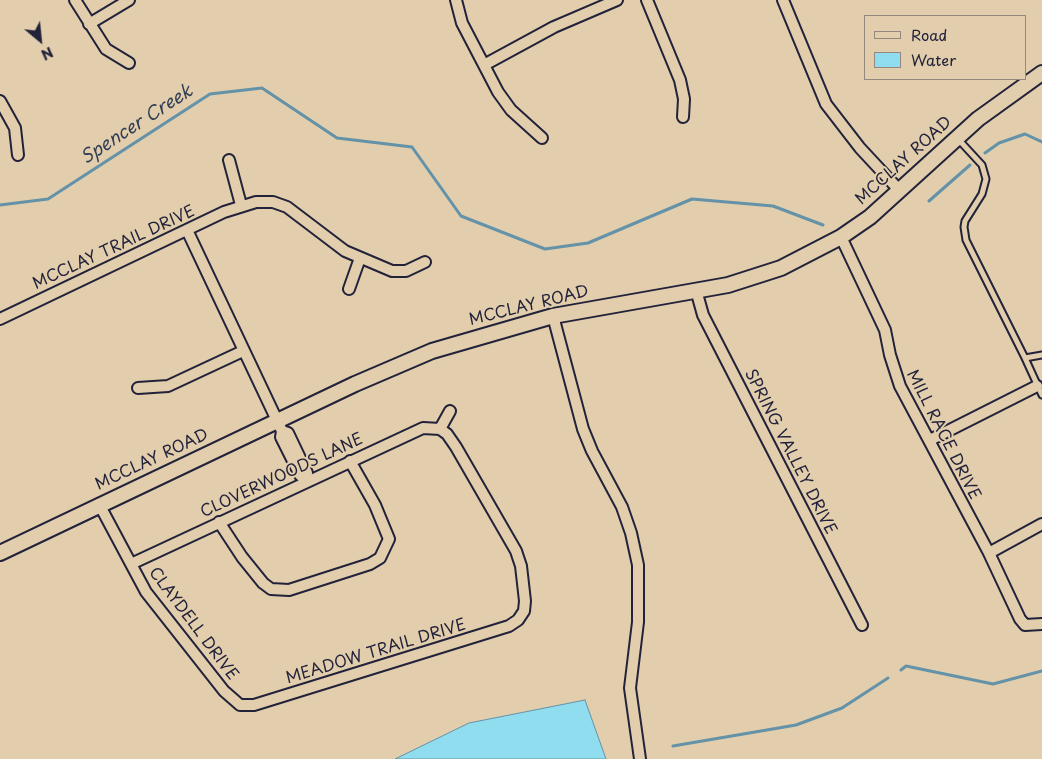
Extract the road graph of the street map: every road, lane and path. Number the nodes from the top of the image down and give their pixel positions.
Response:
1 (75, 0) edge
2 (128, 0) edge
3 (456, 0) edge
4 (617, 0) edge
5 (647, 0) edge
6 (783, 0) edge
7 (89, 24) junction
8 (129, 63) dead end
9 (484, 65) junction
10 (1042, 73) edge
11 (0, 101) edge
12 (683, 117) dead end
13 (542, 138) dead end
14 (957, 138) junction
15 (18, 154) dead end
16 (228, 160) dead end
17 (900, 191) junction
18 (241, 205) junction
19 (187, 230) junction
20 (840, 237) junction
21 (360, 258) junction
22 (425, 262) dead end
23 (349, 289) dead end
24 (696, 290) junction
25 (553, 316) junction
26 (0, 319) edge
27 (243, 351) junction
28 (1042, 355) edge
29 (1024, 358) junction
30 (1039, 386) edge
31 (138, 388) dead end
32 (450, 412) dead end
33 (280, 426) junction
34 (444, 432) junction
35 (930, 440) junction
36 (350, 461) junction
37 (306, 481) junction
38 (99, 504) junction
39 (219, 522) junction
40 (1042, 524) edge
41 (0, 553) edge
42 (989, 553) junction
43 (131, 564) junction
44 (1042, 624) edge
45 (862, 625) dead end
46 (240, 705) joint
47 (640, 759) edge

1 - 7 street
2 - 7 street
3 - 9 street
4 - 9 street
5 - 12 street
6 - 17 street
7 - 8 street
9 - 13 street
10 - 14 main road, MCCLAY ROAD
11 - 15 street
14 - 17 main road, MCCLAY ROAD
14 - 29 lane
16 - 18 street
17 - 20 main road, MCCLAY ROAD
18 - 19 street, MCCLAY TRAIL DRIVE
18 - 21 street, MCCLAY TRAIL DRIVE
19 - 26 street, MCCLAY TRAIL DRIVE
19 - 27 street
20 - 24 main road, MCCLAY ROAD
20 - 35 street, MILL RACE DRIVE
21 - 22 street, MCCLAY TRAIL DRIVE
21 - 23 street
24 - 25 main road, MCCLAY ROAD
24 - 45 street, SPRING VALLEY DRIVE
25 - 33 main road, MCCLAY ROAD
25 - 47 street
27 - 31 street
27 - 33 street
28 - 29 lane
29 - 30 lane
30 - 35 street
32 - 34 street
33 - 37 street
33 - 38 main road, MCCLAY ROAD
34 - 36 street, CLOVERWOODS LANE
34 - 46 street, MEADOW TRAIL DRIVE
35 - 42 street, MILL RACE DRIVE
36 - 37 street, CLOVERWOODS LANE
36 - 39 street
37 - 39 street, CLOVERWOODS LANE
38 - 41 main road, MCCLAY ROAD
38 - 43 street, CLAYDELL DRIVE
39 - 43 street, CLOVERWOODS LANE
40 - 42 street
42 - 44 street, MILL RACE DRIVE
43 - 46 street, CLAYDELL DRIVE

